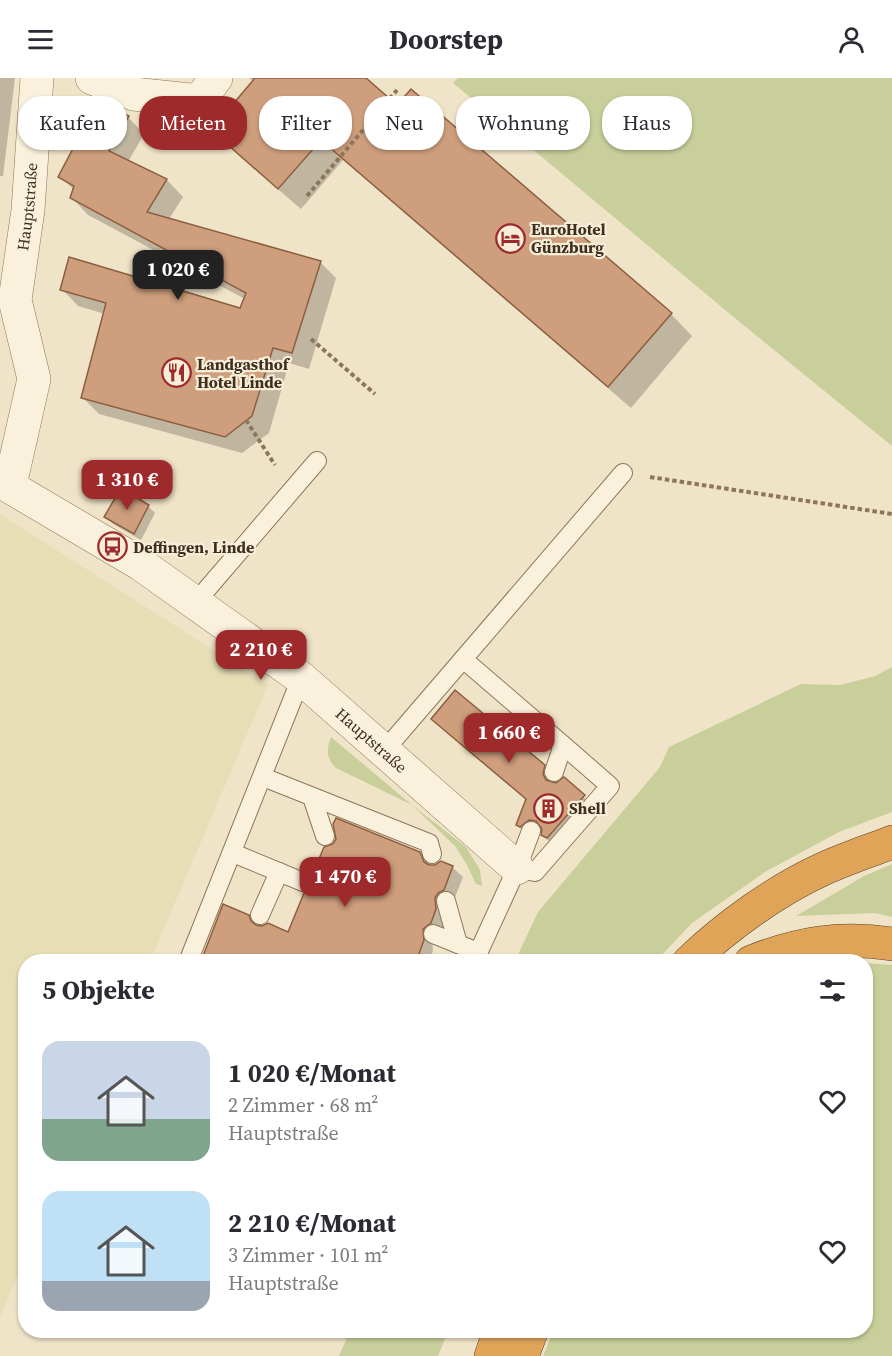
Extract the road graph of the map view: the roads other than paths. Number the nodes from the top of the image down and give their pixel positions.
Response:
1 (37, 78) edge
2 (92, 78) edge
3 (216, 78) edge
4 (8, 310) edge
5 (317, 461) dead end
6 (623, 473) road end
7 (5, 483) edge
8 (195, 603) junction
9 (463, 659) junction
10 (301, 678) junction
11 (563, 745) junction
12 (384, 751) junction
13 (554, 772) dead end
14 (263, 777) junction
15 (312, 797) junction
16 (531, 831) dead end
17 (325, 836) dead end
18 (892, 842) edge
19 (232, 853) junction
20 (432, 854) dead end
21 (516, 868) junction
22 (279, 872) junction
23 (303, 882) dead end
24 (446, 902) dead end
25 (260, 915) dead end
26 (433, 934) dead end
27 (458, 944) junction
28 (892, 944) edge
29 (191, 954) edge
30 (472, 954) edge
31 (477, 954) edge
32 (698, 954) edge
33 (772, 954) edge
34 (497, 1338) edge
35 (529, 1338) edge
36 (491, 1356) edge
37 (522, 1356) edge

1 - 4 street, Hauptstraße
2 - 3 street
4 - 7 street, Hauptstraße
5 - 8 lane
6 - 9 lane
7 - 8 street, Hauptstraße
8 - 10 street, Hauptstraße
9 - 11 lane
9 - 12 lane
10 - 12 street, Hauptstraße
10 - 14 lane
11 - 13 lane
11 - 21 lane
12 - 21 street, Hauptstraße
14 - 15 lane
14 - 19 lane
15 - 17 lane
15 - 20 lane
16 - 21 lane
18 - 32 highway
19 - 22 lane
19 - 29 lane
21 - 31 lane
22 - 23 lane
22 - 25 lane
24 - 27 lane
26 - 27 lane
27 - 30 lane
28 - 33 highway
34 - 36 highway
35 - 37 highway

